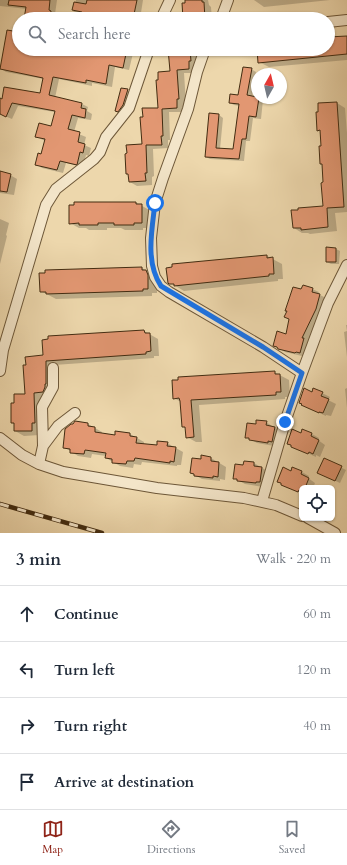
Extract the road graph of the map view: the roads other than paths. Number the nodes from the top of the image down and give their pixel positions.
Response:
1 (170, 0) edge
2 (228, 0) edge
3 (222, 10) edge
4 (164, 12) edge
5 (347, 20) edge
6 (335, 21) edge
7 (147, 56) edge
8 (203, 56) edge
9 (347, 265) edge
10 (53, 368) dead end
11 (0, 371) edge
12 (302, 373) junction
13 (75, 413) dead end
14 (0, 438) edge
15 (43, 446) junction
16 (39, 464) junction
17 (262, 501) junction
18 (299, 515) edge
19 (313, 521) edge
20 (335, 533) edge

1 - 4 street
2 - 3 street
5 - 6 street
7 - 11 street
8 - 12 street
9 - 12 street
10 - 15 street
12 - 17 street
13 - 15 street
14 - 16 street
15 - 16 street
16 - 17 street
17 - 18 street
19 - 20 street

